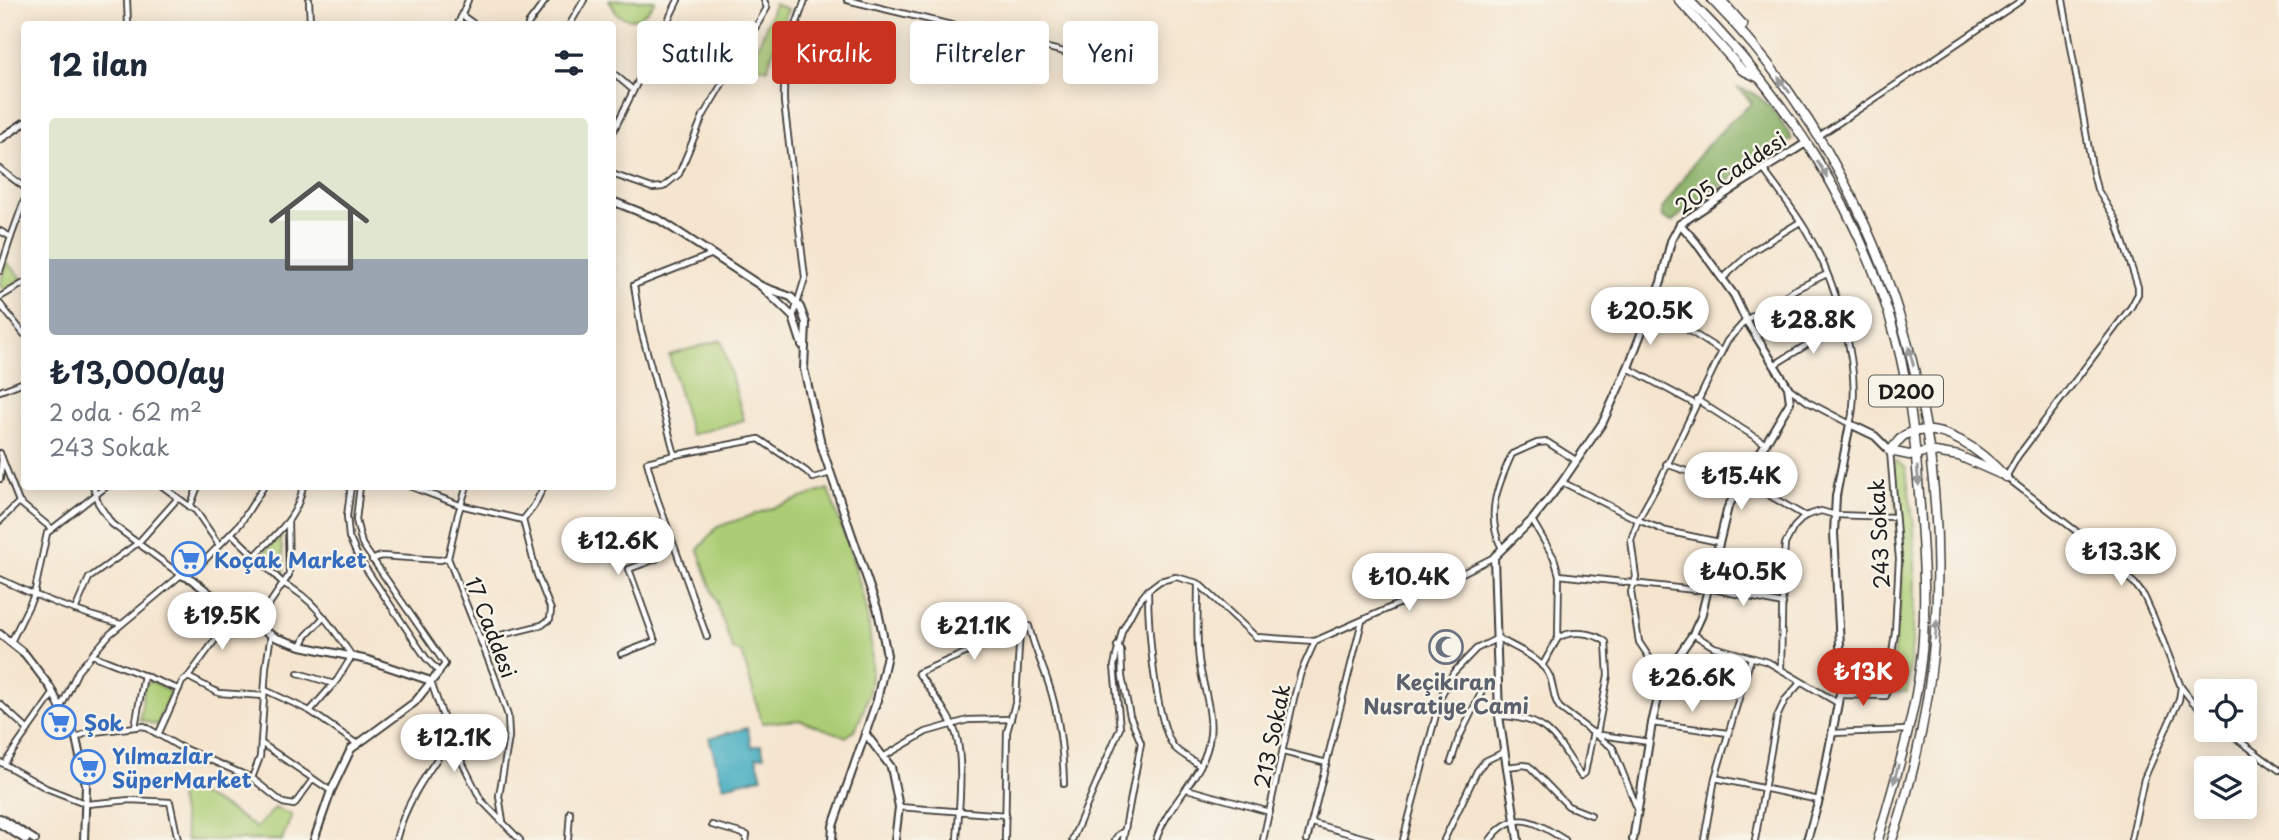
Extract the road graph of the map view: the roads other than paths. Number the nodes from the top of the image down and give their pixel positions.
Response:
1 (127, 0) edge
2 (309, 0) edge
3 (468, 0) edge
4 (546, 0) edge
5 (584, 0) edge
6 (677, 0) edge
7 (764, 0) edge
8 (805, 0) edge
9 (847, 0) edge
10 (1679, 0) edge
11 (1689, 0) edge
12 (1712, 0) edge
13 (1721, 0) edge
14 (2022, 0) edge
15 (2063, 0) edge
16 (463, 16) junction
17 (128, 21) edge
18 (310, 21) edge
19 (460, 21) edge
20 (470, 21) edge
21 (530, 21) edge
22 (572, 21) edge
23 (1063, 52) edge
24 (1769, 65) junction
25 (616, 75) edge
26 (1762, 80) junction
27 (633, 90) junction
28 (21, 125) edge
29 (616, 126) edge
30 (1818, 136) junction
31 (1, 137) edge
32 (1806, 143) junction
33 (0, 169) edge
34 (1763, 169) junction
35 (616, 175) edge
36 (21, 185) edge
37 (616, 203) edge
38 (21, 210) edge
39 (1800, 222) junction
40 (1680, 224) junction
41 (0, 231) edge
42 (12, 237) junction
43 (714, 254) junction
44 (0, 271) edge
45 (1827, 274) junction
46 (1722, 279) junction
47 (21, 285) edge
48 (761, 286) junction
49 (0, 297) edge
50 (0, 304) edge
51 (797, 304) junction
52 (1651, 306) junction
53 (793, 317) junction
54 (1746, 320) junction
55 (806, 323) junction
56 (797, 324) junction
57 (21, 330) edge
58 (1844, 330) junction
59 (803, 350) junction
60 (1721, 351) junction
61 (1774, 365) junction
62 (1628, 368) junction
63 (21, 383) edge
64 (1788, 387) junction
65 (0, 391) edge
66 (1696, 402) junction
67 (1850, 424) junction
68 (1927, 430) junction
69 (1914, 432) junction
70 (1766, 444) junction
71 (1890, 450) junction
72 (1929, 451) junction
73 (1916, 454) junction
74 (1, 455) edge
75 (675, 455) junction
76 (1577, 461) junction
77 (1667, 464) junction
78 (831, 473) junction
79 (2006, 477) junction
80 (0, 480) edge
81 (1744, 481) junction
82 (1562, 482) junction
83 (1739, 489) junction
84 (94, 490) edge
85 (103, 490) edge
86 (167, 490) edge
87 (196, 490) edge
88 (261, 490) edge
89 (302, 490) edge
90 (350, 490) edge
91 (359, 490) edge
92 (425, 490) edge
93 (466, 490) edge
94 (542, 490) edge
95 (96, 496) junction
96 (178, 498) junction
97 (19, 502) junction
98 (460, 505) junction
99 (190, 507) junction
100 (1835, 515) junction
101 (1804, 516) junction
102 (1894, 517) junction
103 (523, 520) junction
104 (1532, 520) junction
105 (1638, 520) junction
106 (0, 521) edge
107 (288, 522) junction
108 (52, 529) junction
109 (231, 533) junction
110 (672, 541) junction
111 (1719, 542) junction
112 (138, 543) junction
113 (219, 546) junction
114 (1502, 549) junction
115 (255, 556) junction
116 (1494, 557) junction
117 (448, 558) junction
118 (372, 560) junction
119 (181, 575) junction
120 (1559, 575) junction
121 (0, 579) edge
122 (1198, 583) junction
123 (1634, 583) junction
124 (284, 584) junction
125 (1708, 588) junction
126 (1148, 590) junction
127 (34, 595) junction
128 (1783, 604) junction
129 (75, 610) junction
130 (235, 613) junction
131 (324, 617) junction
132 (1362, 621) junction
133 (122, 624) junction
134 (256, 625) junction
135 (1020, 628) junction
136 (0, 634) edge
137 (271, 634) junction
138 (1693, 634) junction
139 (707, 637) dead end
140 (1498, 638) junction
141 (1558, 638) junction
142 (481, 640) junction
143 (1315, 641) junction
144 (11, 642) junction
145 (301, 646) junction
146 (1116, 646) junction
147 (92, 654) junction
148 (621, 654) dead end
149 (352, 656) junction
150 (1751, 658) junction
151 (1542, 666) junction
152 (1782, 669) junction
153 (439, 671) junction
154 (298, 673) dead end
155 (144, 675) junction
156 (188, 677) junction
157 (1663, 678) junction
158 (431, 681) junction
159 (1801, 681) junction
160 (1498, 683) junction
161 (334, 684) junction
162 (2181, 687) junction
163 (178, 688) junction
164 (264, 693) junction
165 (53, 694) junction
166 (1840, 695) junction
167 (2194, 701) edge
168 (1839, 703) junction
169 (0, 704) edge
170 (61, 707) junction
171 (310, 711) junction
172 (1499, 716) junction
173 (1011, 719) junction
174 (1652, 723) junction
175 (952, 725) junction
176 (135, 727) junction
177 (28, 730) junction
178 (1907, 730) junction
179 (865, 733) junction
180 (1595, 733) junction
181 (1728, 733) junction
182 (1833, 733) junction
183 (158, 735) junction
184 (76, 738) junction
185 (451, 740) junction
186 (260, 742) junction
187 (1649, 742) junction
188 (2241, 742) edge
189 (357, 744) junction
190 (1283, 752) junction
191 (1504, 752) junction
192 (883, 757) junction
193 (1451, 762) dead end
194 (2, 763) edge
195 (1326, 763) junction
196 (1200, 766) junction
197 (1506, 767) junction
198 (2279, 770) edge
199 (252, 778) junction
200 (1715, 778) junction
201 (313, 779) junction
202 (1064, 784) dead end
203 (1765, 788) junction
204 (1186, 789) junction
205 (331, 791) junction
206 (1819, 800) junction
207 (87, 804) junction
208 (899, 807) junction
209 (1637, 809) junction
210 (570, 812) dead end
211 (959, 812) junction
212 (1270, 812) junction
213 (1591, 815) dead end
214 (1006, 816) junction
215 (0, 817) edge
216 (503, 821) junction
217 (1515, 821) junction
218 (1312, 823) junction
219 (0, 824) edge
220 (712, 825) dead end
221 (1124, 831) junction
222 (26, 840) edge
223 (35, 840) edge
224 (84, 840) edge
225 (178, 840) edge
226 (314, 840) edge
227 (396, 840) edge
228 (520, 840) edge
229 (568, 840) edge
230 (746, 840) edge
231 (832, 840) edge
232 (895, 840) edge
233 (957, 840) edge
234 (1005, 840) edge
235 (1072, 840) edge
236 (1115, 840) edge
237 (1122, 840) edge
238 (1156, 840) edge
239 (1263, 840) edge
240 (1307, 840) edge
241 (1372, 840) edge
242 (1403, 840) edge
243 (1444, 840) edge
244 (1490, 840) edge
245 (1518, 840) edge
246 (1565, 840) edge
247 (1633, 840) edge
248 (1704, 840) edge
249 (1755, 840) edge
250 (1807, 840) edge
251 (1878, 840) edge
252 (1892, 840) edge
253 (2130, 840) edge

1 - 17 street
2 - 18 street
3 - 16 street
4 - 21 street
5 - 22 street
6 - 27 street
7 - 35 street
8 - 51 street
9 - 23 street
10 - 26 highway
11 - 26 highway, D200
12 - 24 highway, D200
13 - 24 highway
14 - 30 street
15 - 79 street
16 - 19 street
16 - 20 street
30 -> 24 highway, D200
25 - 27 street
26 - 32 highway, D200
27 - 29 street
28 - 31 street
68 -> 30 highway, D200
32 - 34 street, 205 Caddesi
32 -> 69 highway, D200
33 - 36 street
34 - 39 street
34 - 40 street, 205 Caddesi
37 - 43 street
38 - 42 street
39 - 45 street
39 - 46 street
40 - 46 street
40 - 52 street, 205 Caddesi
41 - 42 street
42 - 44 street
43 - 48 street
43 - 75 street
45 - 54 street
45 - 58 street
46 - 54 street
47 - 49 street
48 - 51 street
48 - 53 street
50 - 57 street
51 - 53 street
51 - 55 street
52 - 60 street
52 - 62 street, 205 Caddesi
53 - 56 street
54 - 60 street
54 - 61 street
55 - 56 street
55 - 59 street
56 - 59 street
58 - 61 street
58 - 67 street
59 - 78 street
60 - 66 street
61 - 64 street
62 - 66 street
62 - 76 street, 205 Caddesi
63 - 65 street
64 - 67 street
64 - 70 street
66 - 70 street
66 - 77 street
67 - 71 street
67 - 100 street
68 - 69 highway
68 - 72 highway, D200
68 - 79 highway
69 - 71 highway
69 - 73 highway, D200
70 - 81 street
71 - 73 highway
71 - 102 street, 243 Sokak
72 - 73 highway
72 - 79 highway
252 -> 72 highway, D200
73 -> 178 highway, D200
74 - 80 street
74 - 97 street
75 - 78 street
75 - 110 street
76 - 82 street, 205 Caddesi
76 - 114 street
77 - 83 street
77 - 105 street
78 - 179 street
79 - 162 street
81 - 83 street
81 - 101 street
82 - 104 street, 205 Caddesi
82 - 105 street
83 - 111 street
84 - 95 street
85 - 95 street
86 - 96 street
87 - 99 street
88 - 109 street
89 - 107 street
90 - 153 street
91 - 118 street
92 - 98 street
93 - 98 street, 17 Caddesi
94 - 103 street
95 - 108 street
95 - 112 street
96 - 99 street
96 - 112 street
97 - 106 street
97 - 108 street
98 - 103 street
98 - 117 street, 17 Caddesi
99 - 113 street
100 - 101 street
100 - 102 street
100 - 166 street
101 - 128 street
102 - 166 street, 243 Sokak
103 - 142 street
104 - 114 street, 205 Caddesi
104 - 120 street
105 - 111 street
105 - 123 street
107 - 115 street
107 - 124 street
108 - 127 street
109 - 113 street
109 - 115 street
110 - 139 street
110 - 148 street
111 - 125 street
112 - 119 street
112 - 129 street
113 - 119 street
114 - 116 street, 205 Caddesi
115 - 124 street
116 - 132 street, 205 Caddesi
116 - 140 street
117 - 118 street
117 - 142 street, 17 Caddesi
118 - 153 street
119 - 130 street
119 - 133 street
120 - 123 street
120 - 141 street
121 - 127 street
122 - 126 street
122 - 143 street, 205 Caddesi
122 - 196 street
123 - 125 street
123 - 157 street
124 - 131 street
124 - 134 street
125 - 128 street
125 - 138 street
126 - 146 street
126 - 196 street
127 - 129 street
127 - 144 street
128 - 152 street
129 - 133 street
130 - 134 street
130 - 156 street
131 - 145 street
131 - 149 street
132 - 143 street, 205 Caddesi
132 - 195 street
133 - 147 street
134 - 137 street
135 - 173 street
135 - 175 street
135 - 202 street
136 - 144 street
137 - 145 street
137 - 164 street
138 - 150 street
138 - 157 street
140 - 151 street
140 - 160 street
140 - 242 street
141 - 151 street
141 - 180 street
142 - 216 street, 17 Caddesi
143 - 190 street, 213 Sokak
144 - 165 street
145 - 149 street
146 - 221 street
146 - 235 street
147 - 155 street
147 - 170 street
149 - 158 street
149 - 161 street
150 - 152 street
150 - 181 street
151 - 180 street
152 - 159 street
153 - 158 street
154 - 161 street
155 - 163 street
155 - 176 street
156 - 163 street
156 - 164 street
157 - 174 street
158 - 185 street
158 - 189 street
159 - 168 street
159 - 203 street
160 - 172 street
160 - 193 street
161 - 171 street
162 - 167 street
162 - 253 street
163 - 183 street
164 - 171 street
164 - 186 street
165 - 170 street
165 - 177 street
166 - 168 street
168 - 182 street
169 - 177 street
170 - 184 street
171 - 189 street
172 - 180 street
172 - 191 street
173 - 175 street
173 - 214 street
174 - 181 street
174 - 187 street
175 - 192 street
175 - 211 street
176 - 183 street
176 - 184 street
177 - 194 street
178 - 182 street
178 -> 251 highway, D200
179 - 192 street
179 - 231 street
180 - 187 street
180 - 209 street
181 - 200 street
182 - 206 street
183 - 199 street
184 - 207 street
185 - 216 street
185 - 227 street
186 - 199 street
186 - 201 street
187 - 209 street
188 - 198 street
189 - 205 street
190 - 195 street
190 - 212 street, 213 Sokak
191 - 197 street
191 - 243 street
192 - 208 street
194 - 207 street
195 - 218 street
196 - 204 street
197 - 213 street
197 - 217 street
199 - 201 street
200 - 203 street
200 - 248 street
201 - 205 street
203 - 206 street
203 - 249 street
204 - 212 street
204 - 238 street
205 - 226 street
206 - 250 street
207 - 224 street
207 - 225 street
208 - 211 street
208 - 232 street
209 - 247 street
210 - 229 street
211 - 214 street
211 - 233 street
212 - 239 street, 213 Sokak
214 - 234 street
215 - 223 street
216 - 228 street
217 - 244 street
217 - 245 street
217 - 246 street
218 - 240 street
218 - 241 street
219 - 222 street
220 - 230 street
221 - 236 street
221 - 237 street

